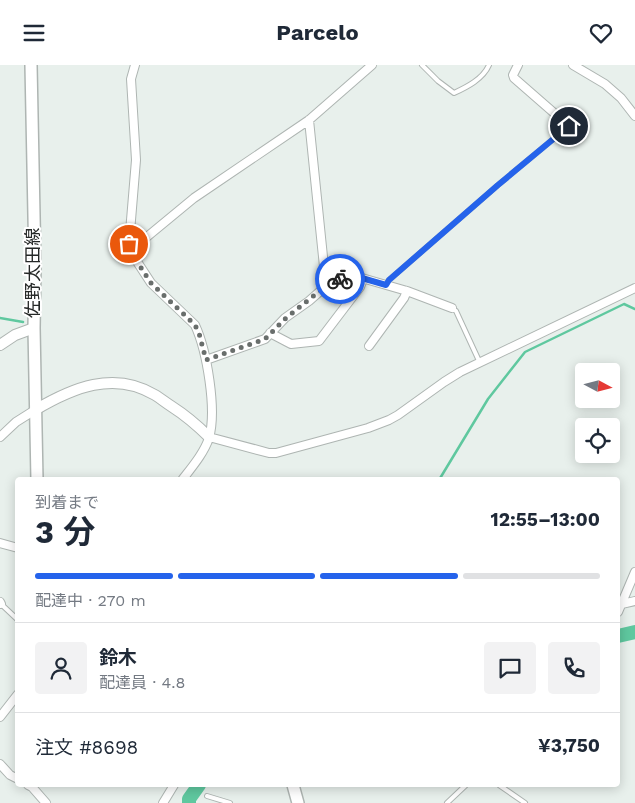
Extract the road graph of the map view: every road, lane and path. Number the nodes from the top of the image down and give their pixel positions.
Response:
1 (31, 65) edge
2 (135, 65) edge
3 (372, 65) edge
4 (422, 65) edge
5 (489, 65) edge
6 (518, 65) edge
7 (572, 65) edge
8 (635, 116) edge
9 (309, 120) junction
10 (569, 126) joint
11 (131, 250) junction
12 (363, 279) junction
13 (386, 285) junction
14 (326, 286) junction
15 (635, 288) edge
16 (407, 291) junction
17 (452, 307) joint
18 (34, 329) junction
19 (270, 333) junction
20 (0, 345) edge
21 (369, 345) dead end
22 (206, 360) junction
23 (480, 363) junction
24 (35, 410) junction
25 (0, 437) edge
26 (209, 437) junction
27 (37, 477) edge
28 (184, 477) edge
29 (0, 543) edge
30 (15, 547) edge
31 (635, 572) edge
32 (635, 601) edge
33 (0, 603) edge
34 (622, 604) junction
35 (620, 608) edge
36 (15, 617) edge
37 (15, 699) edge
38 (0, 717) edge
39 (0, 765) edge
40 (15, 778) edge
41 (32, 787) edge
42 (173, 787) edge
43 (294, 787) edge
44 (464, 787) edge
45 (502, 787) edge
46 (207, 796) dead end
47 (46, 803) edge
48 (163, 803) edge
49 (230, 803) edge
50 (298, 803) edge
51 (447, 803) edge
52 (525, 803) edge

1 - 18 main road, 佐野太田線
2 - 11 street
3 - 9 street
4 - 5 lane
6 - 10 street
7 - 8 street
9 - 11 street
9 - 14 street
10 - 13 lane
11 - 22 street
12 - 13 street
12 - 14 street
12 - 19 street
13 - 16 street
14 - 19 street
15 - 23 street
16 - 17 street
16 - 21 street
17 - 23 lane
18 - 20 street
18 - 24 main road, 佐野太田線
19 - 22 street
22 - 26 street
23 - 26 street
24 - 25 street
24 - 26 street
24 - 27 main road, 佐野太田線
26 - 28 street
29 - 30 street
31 - 34 street
32 - 34 street
33 - 36 lane
34 - 35 street
37 - 38 street
39 - 40 street
41 - 47 street
42 - 48 street
43 - 50 main road
44 - 51 lane
45 - 52 lane
46 - 49 lane

